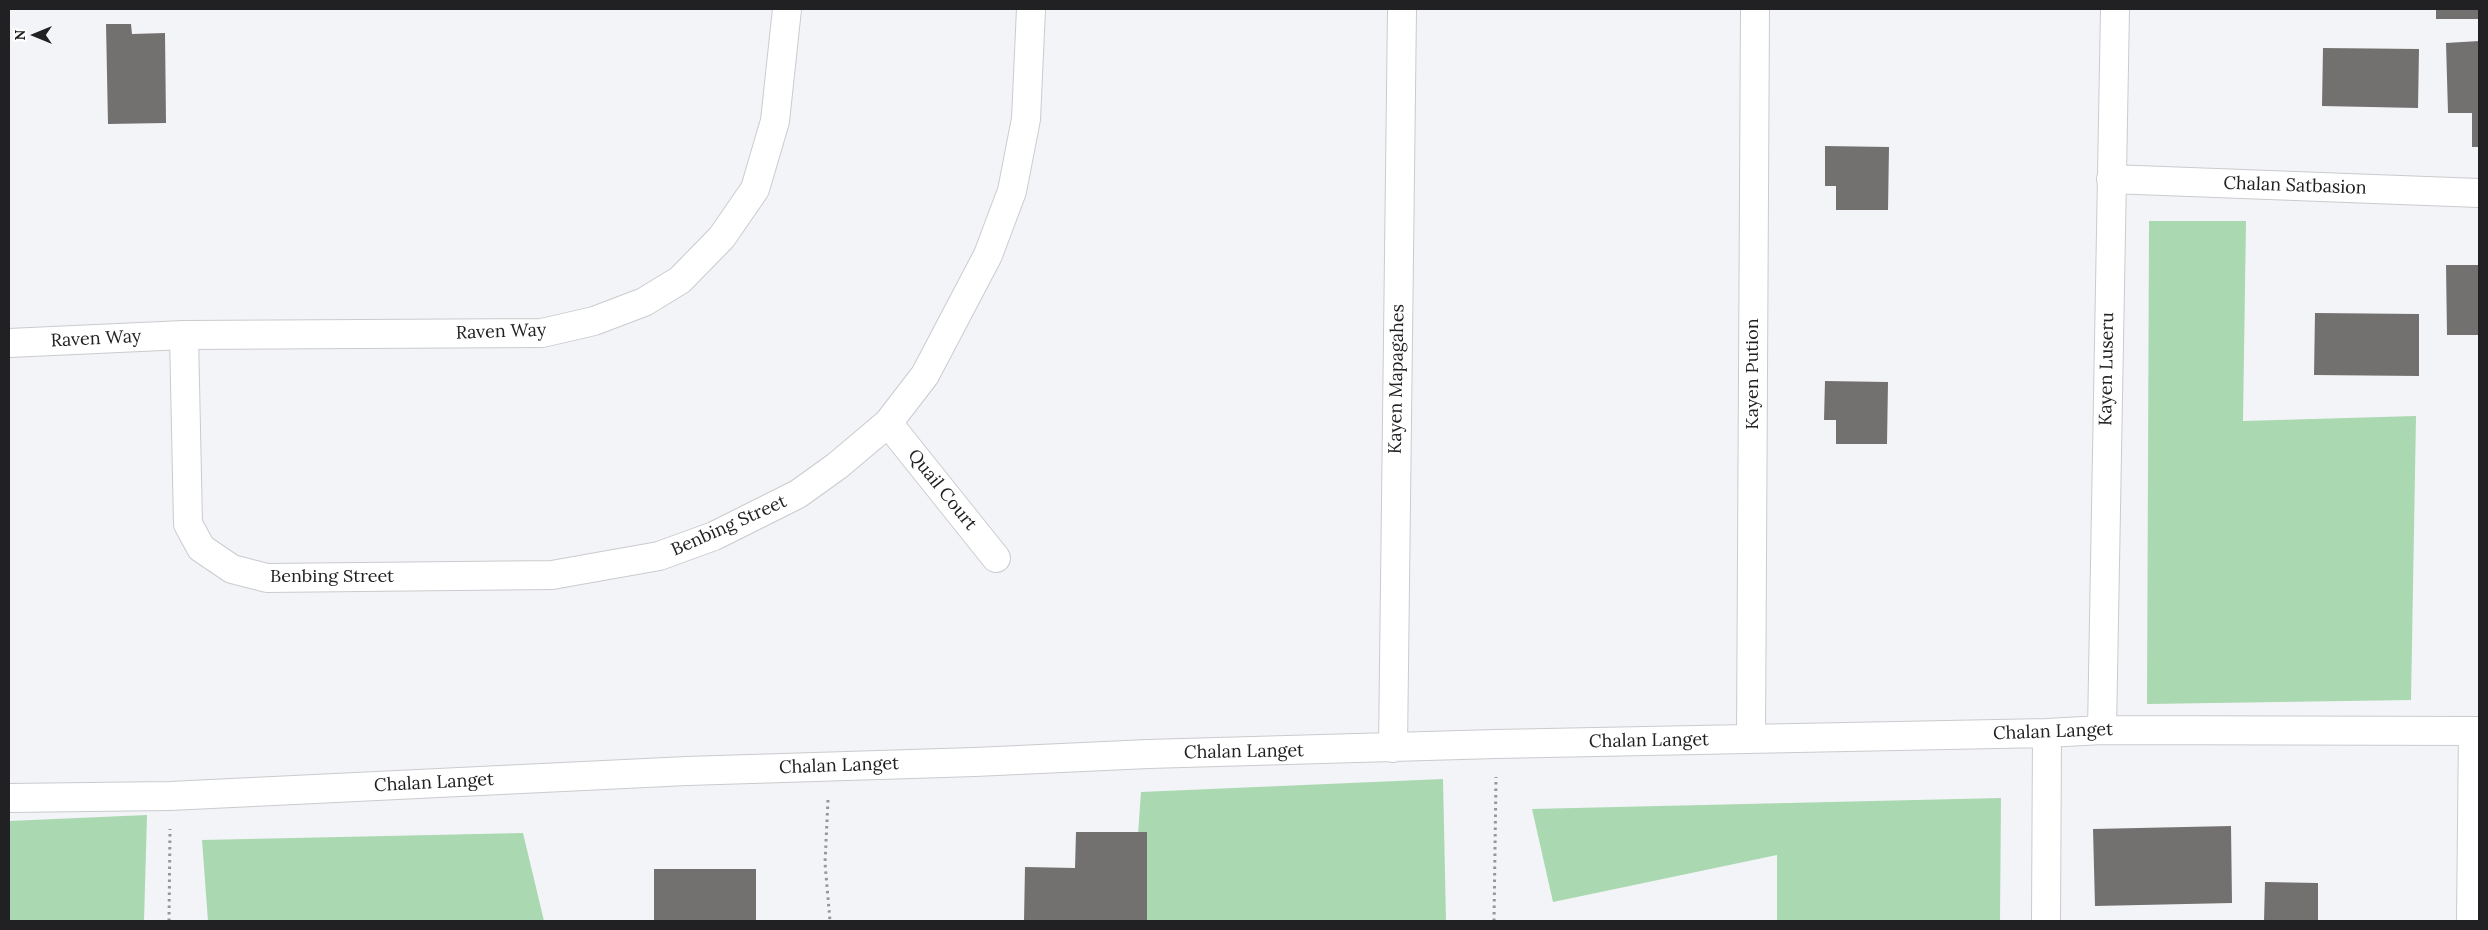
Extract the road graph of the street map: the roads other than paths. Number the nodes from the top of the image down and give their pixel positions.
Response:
1 (787, 9) edge
2 (1031, 9) edge
3 (1402, 9) edge
4 (1755, 9) edge
5 (2115, 9) edge
6 (2111, 179) junction
7 (2479, 193) edge
8 (184, 335) junction
9 (9, 343) edge
10 (888, 423) junction
11 (996, 558) dead end
12 (2102, 730) junction
13 (2476, 731) edge
14 (2047, 733) junction
15 (1751, 739) junction
16 (1393, 748) junction
17 (9, 798) edge
18 (2046, 921) edge
19 (2471, 921) edge

1 - 8 street, Raven Way
2 - 10 street, Benbing Street
3 - 16 street, Kayen Mapagahes
4 - 15 street, Kayen Pution
5 - 6 street, Kayen Luseru
6 - 7 street, Chalan Satbasion
6 - 12 street, Kayen Luseru
8 - 9 street, Raven Way
8 - 10 street, Benbing Street
10 - 11 street, Quail Court
12 - 13 street, Chalan Langet
12 - 14 street, Chalan Langet
13 - 19 street
14 - 15 street, Chalan Langet
14 - 18 street
15 - 16 street, Chalan Langet
16 - 17 street, Chalan Langet

